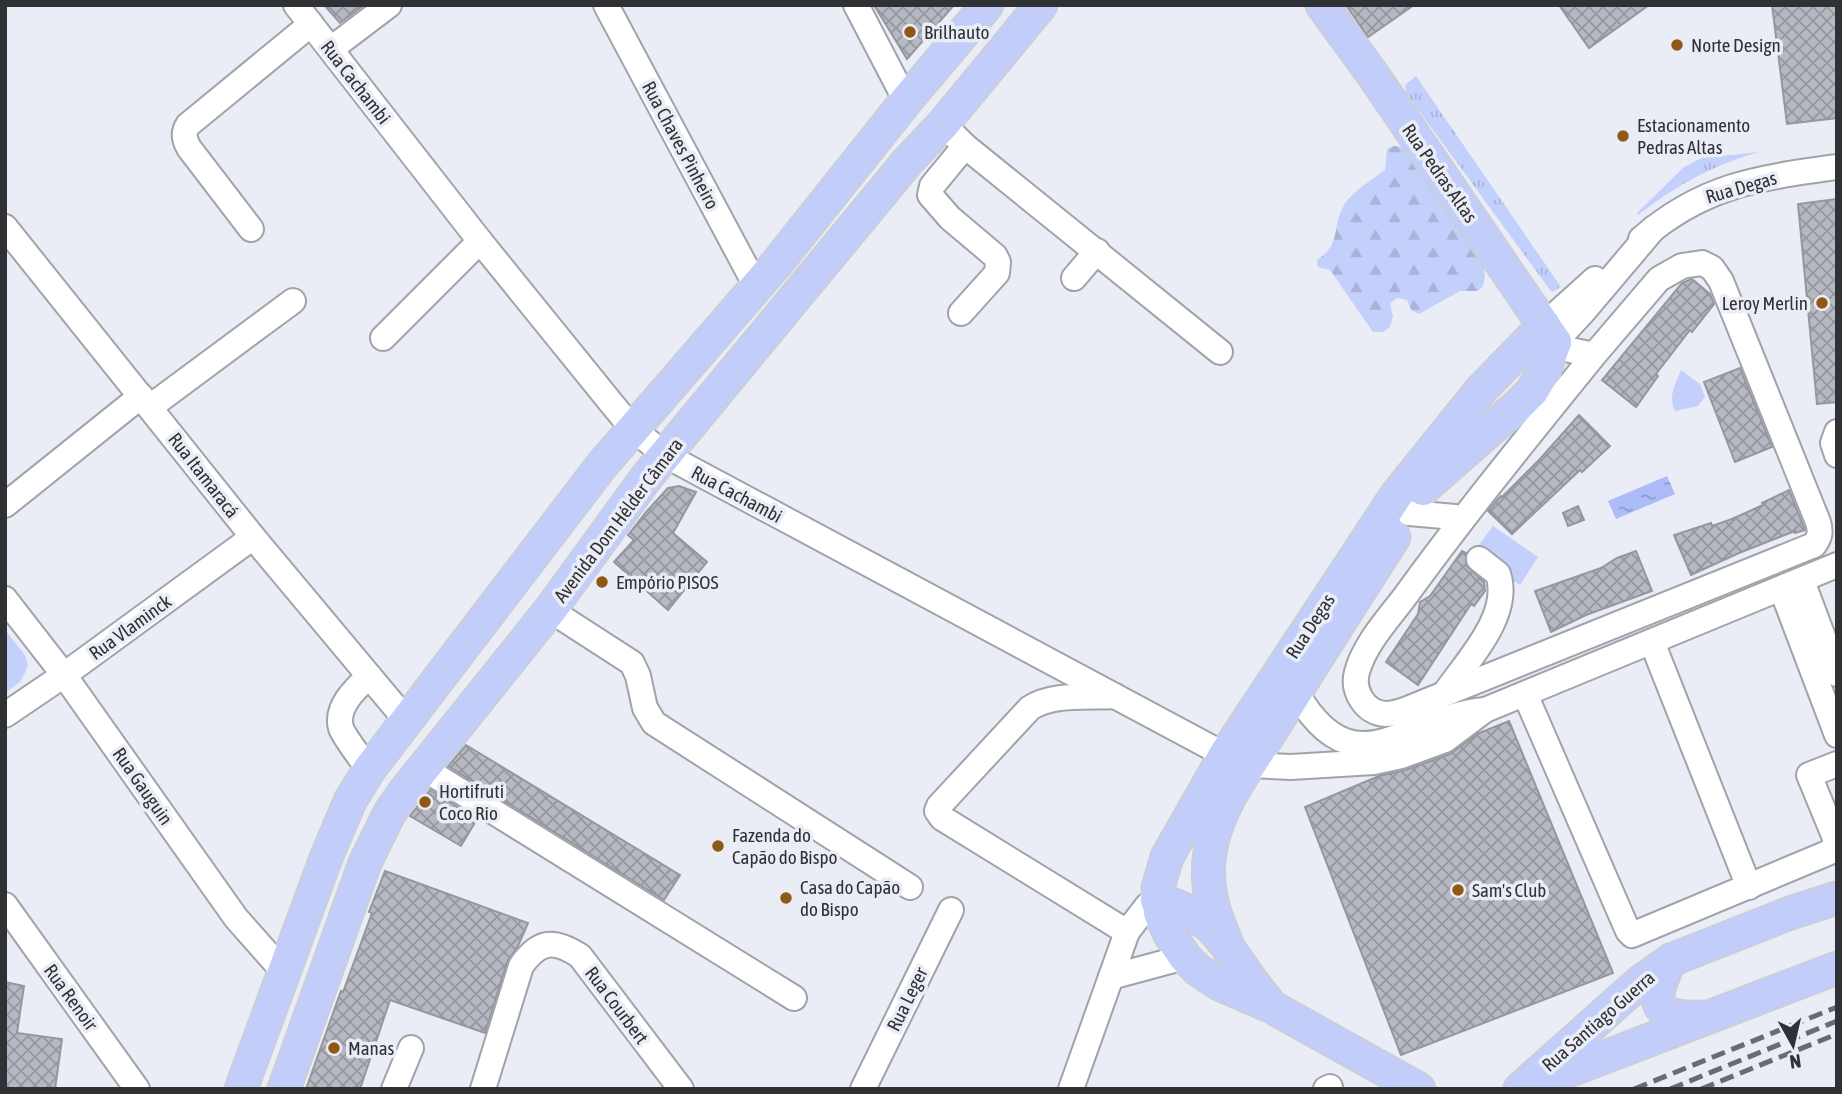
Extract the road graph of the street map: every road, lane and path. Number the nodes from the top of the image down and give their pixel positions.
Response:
1 (389, 5) edge
2 (606, 5) edge
3 (856, 5) edge
4 (987, 5) edge
5 (1041, 5) edge
6 (1322, 5) edge
7 (304, 15) edge
8 (331, 49) junction
9 (906, 101) junction
10 (954, 135) junction
11 (908, 161) junction
12 (1837, 167) edge
13 (934, 183) junction
14 (5, 228) edge
15 (251, 229) dead end
16 (480, 241) junction
17 (1097, 251) junction
18 (1074, 278) dead end
19 (756, 286) junction
20 (293, 302) dead end
21 (961, 313) dead end
22 (1549, 333) junction
23 (762, 337) junction
24 (383, 338) dead end
25 (1220, 352) dead end
26 (1594, 355) junction
27 (146, 402) junction
28 (632, 428) junction
29 (1837, 432) edge
30 (665, 455) junction
31 (1837, 455) edge
32 (1416, 501) junction
33 (5, 505) edge
34 (1461, 520) junction
35 (253, 537) junction
36 (1479, 559) dead end
37 (1837, 565) edge
38 (1792, 585) junction
39 (5, 599) edge
40 (550, 610) junction
41 (1652, 642) junction
42 (1824, 648) edge
43 (64, 675) junction
44 (369, 676) junction
45 (1831, 682) edge
46 (1296, 692) junction
47 (1445, 694) junction
48 (1525, 694) junction
49 (1115, 696) junction
50 (1485, 710) junction
51 (5, 715) edge
52 (406, 720) junction
53 (1836, 729) edge
54 (1238, 760) junction
55 (1837, 764) edge
56 (423, 768) junction
57 (369, 770) junction
58 (910, 887) dead end
59 (1749, 887) junction
60 (1834, 897) edge
61 (1157, 900) junction
62 (5, 905) edge
63 (951, 910) dead end
64 (1127, 932) junction
65 (14, 935) edge
66 (1229, 949) junction
67 (1185, 957) junction
68 (1671, 960) junction
69 (1837, 968) edge
70 (283, 971) junction
71 (1111, 977) junction
72 (794, 998) dead end
73 (1272, 1006) junction
74 (1710, 1016) junction
75 (411, 1048) dead end
76 (127, 1086) edge
77 (241, 1089) edge
78 (284, 1089) edge
79 (394, 1089) edge
80 (483, 1089) edge
81 (681, 1089) edge
82 (863, 1089) edge
83 (1071, 1089) edge
84 (1419, 1089) edge
85 (1521, 1089) edge

1 - 8 street
2 - 19 street, Rua Chaves Pinheiro
3 - 9 street
4 - 9 main road
5 - 10 main road, Avenida Dom Hélder Câmara
6 - 22 main road, Rua Pedras Altas
7 - 8 street, Rua Cachambi
7 - 15 street
8 - 16 street, Rua Cachambi
9 - 19 main road
10 - 11 main road, Avenida Dom Hélder Câmara
10 - 13 street
10 - 17 street
11 - 13 street
11 - 23 main road, Avenida Dom Hélder Câmara
12 - 22 street, Rua Degas
13 - 21 street
14 - 27 street, Rua Itamaracá
16 - 24 street
16 - 28 street, Rua Cachambi
17 - 18 street
17 - 25 street
19 - 23 main road
19 - 28 main road
20 - 27 street
22 - 26 street
22 - 32 main road, Rua Degas
22 - 54 main road, Rua Degas
23 - 30 main road, Avenida Dom Hélder Câmara
26 - 34 street
26 - 47 street
27 - 33 street
27 - 35 street, Rua Itamaracá
28 - 30 street, Rua Cachambi
28 - 52 main road
29 - 31 street
30 - 40 main road, Avenida Dom Hélder Câmara
30 - 49 street, Rua Cachambi
32 - 34 street
32 - 46 main road, Rua Degas
34 - 47 street
35 - 43 street, Rua Vlaminck
35 - 44 street, Rua Itamaracá
36 - 47 street
37 - 38 street
38 - 41 street
38 - 42 street
39 - 43 street, Rua Gauguin
40 - 56 main road, Avenida Dom Hélder Câmara
40 - 58 street
41 - 48 street
41 - 59 street
42 - 45 street
43 - 51 street, Rua Vlaminck
43 - 70 street, Rua Gauguin
44 - 52 street, Rua Itamaracá
44 - 57 street
45 - 53 street
46 - 50 street
46 - 54 main road, Rua Degas
48 - 50 street
48 - 59 street
49 - 54 street, Rua Cachambi
49 - 64 street
50 - 54 street
52 - 57 main road
54 - 61 main road, Rua Degas
54 - 66 main road
55 - 59 street
56 - 72 street
56 - 78 main road, Avenida Dom Hélder Câmara
57 - 70 main road
60 - 68 main road, Rua Santiago Guerra
61 - 64 street
61 - 66 main road
61 - 67 main road
62 - 65 street, Rua Renoir
63 - 82 street, Rua Leger
64 - 71 street
65 - 76 street, Rua Renoir
66 - 73 main road
67 - 71 street
67 - 73 main road
68 - 74 main road
68 - 85 main road, Rua Santiago Guerra
69 - 74 main road, Rua Santiago Guerra
70 - 77 main road
71 - 83 street
73 - 84 main road
74 - 85 main road, Rua Santiago Guerra
75 - 79 street
80 - 81 street, Rua Courbert

